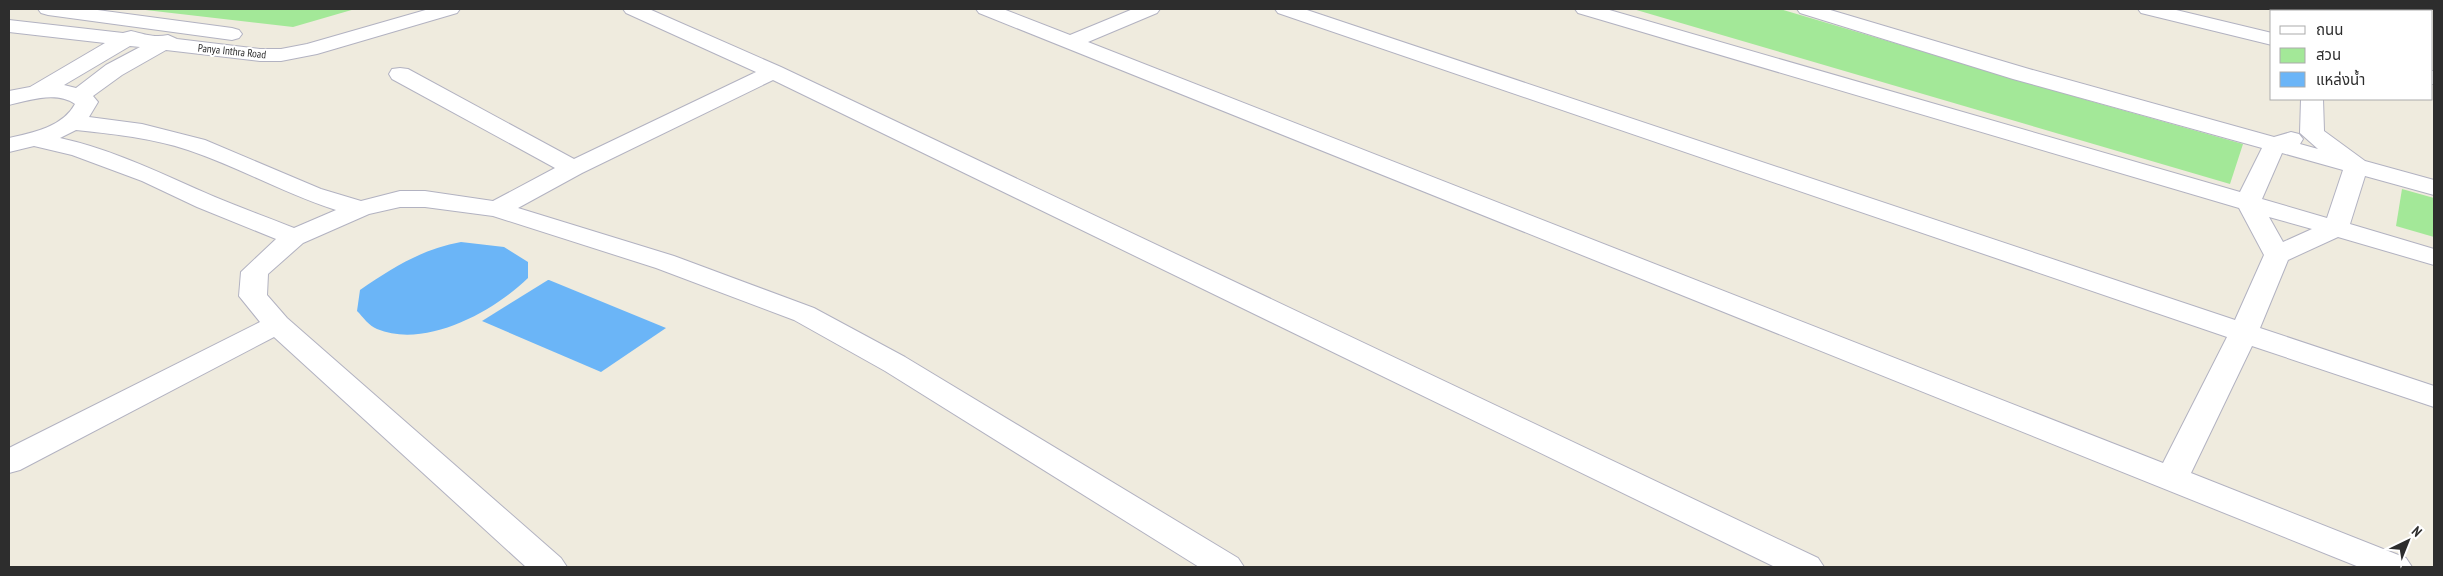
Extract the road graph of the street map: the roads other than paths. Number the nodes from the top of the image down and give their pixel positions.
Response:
1 (48, 9) edge
2 (396, 9) edge
3 (450, 9) edge
4 (986, 9) edge
5 (1150, 9) edge
6 (1285, 9) edge
7 (1585, 9) edge
8 (1807, 9) edge
9 (2148, 9) edge
10 (633, 10) edge
11 (157, 22) junction
12 (9, 26) edge
13 (194, 28) junction
14 (128, 39) junction
15 (2270, 39) edge
16 (1070, 42) junction
17 (162, 44) junction
18 (772, 72) junction
19 (400, 74) dead end
20 (35, 93) junction
21 (80, 95) junction
22 (9, 98) edge
23 (2312, 100) edge
24 (72, 122) junction
25 (2312, 133) junction
26 (34, 139) junction
27 (2275, 144) junction
28 (9, 145) edge
29 (2356, 166) junction
30 (573, 168) junction
31 (2434, 188) edge
32 (2248, 202) junction
33 (497, 208) junction
34 (360, 209) junction
35 (2336, 228) junction
36 (294, 237) junction
37 (2277, 256) junction
38 (2434, 257) edge
39 (277, 324) junction
40 (2244, 333) junction
41 (2434, 397) edge
42 (9, 462) edge
43 (2171, 480) junction
44 (549, 567) edge
45 (1226, 567) edge
46 (1806, 567) edge
47 (2394, 567) edge

1 - 11 street, Panya Inthra Road
2 - 13 street, Panya Inthra Road
3 - 17 street, Panya Inthra Road
4 - 16 street
5 - 16 street
6 - 40 street
7 - 32 street
8 - 27 street
9 - 15 street
10 - 18 street
11 - 13 street, Panya Inthra Road
11 - 14 street
12 - 14 street, Panya Inthra Road
13 - 17 street
14 - 17 street, Panya Inthra Road
14 - 20 street
16 - 43 street
17 - 21 street
18 - 30 street
18 - 46 street
19 - 30 street
20 - 21 street
20 - 22 street
21 - 24 street
23 - 25 street
24 - 26 street
24 - 34 street
25 - 27 street
25 - 29 street
26 - 28 street
26 - 36 street
27 - 29 street
27 - 32 street
29 - 31 street
29 - 35 street
30 - 33 street
32 - 35 street
32 - 37 street
33 - 34 street
33 - 45 street
34 - 36 street
35 - 37 street
35 - 38 street
36 - 39 street
37 - 40 street
39 - 42 street
39 - 44 street
40 - 41 street
40 - 43 street
43 - 47 street

